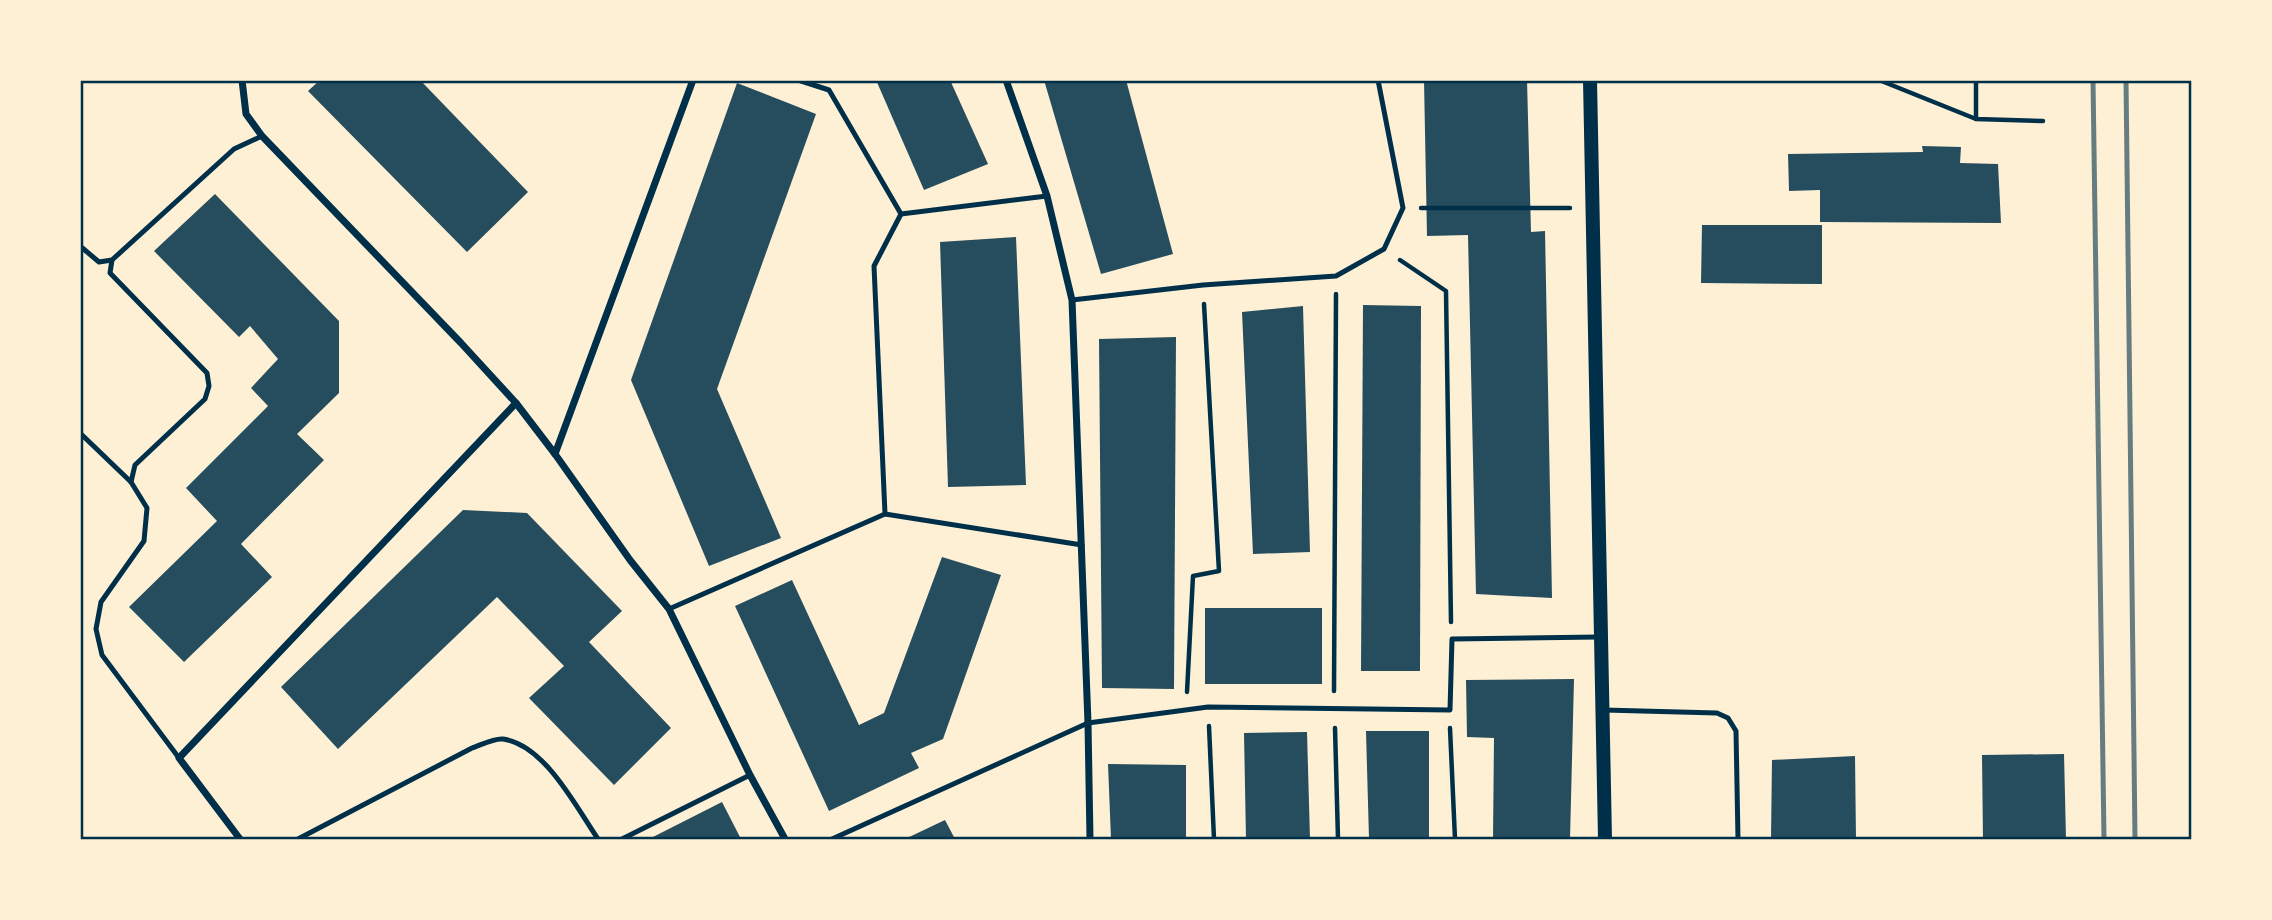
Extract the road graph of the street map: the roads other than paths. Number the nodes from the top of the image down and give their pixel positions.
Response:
1 (242, 80) edge
2 (693, 80) edge
3 (798, 80) edge
4 (1006, 80) edge
5 (1378, 80) edge
6 (1590, 80) edge
7 (262, 136) junction
8 (1047, 196) junction
9 (901, 214) junction
10 (80, 246) edge
11 (112, 260) junction
12 (1072, 300) junction
13 (516, 403) junction
14 (80, 433) edge
15 (555, 454) junction
16 (131, 482) junction
17 (885, 514) junction
18 (1082, 545) junction
19 (668, 610) junction
20 (1603, 637) junction
21 (1604, 710) junction
22 (1088, 723) junction
23 (179, 758) junction
24 (750, 775) junction
25 (240, 839) edge
26 (298, 839) edge
27 (598, 839) edge
28 (622, 839) edge
29 (785, 839) edge
30 (832, 839) edge
31 (1090, 839) edge
32 (1605, 839) edge
33 (1738, 839) edge

1 - 7 street
2 - 15 street
3 - 9 lane
4 - 8 street
5 - 12 lane
6 - 20 main road
7 - 11 lane
7 - 13 street
8 - 9 lane
8 - 12 street
9 - 17 lane
10 - 11 lane
11 - 16 lane
12 - 18 street
13 - 15 street
13 - 23 street
14 - 16 lane
15 - 19 street
16 - 23 lane
17 - 18 lane
17 - 19 lane
18 - 22 street
19 - 24 street
20 - 21 main road
20 - 22 lane
21 - 32 main road
21 - 33 lane
22 - 30 lane
22 - 31 street
23 - 25 street
24 - 28 lane
24 - 29 street
26 - 27 lane

